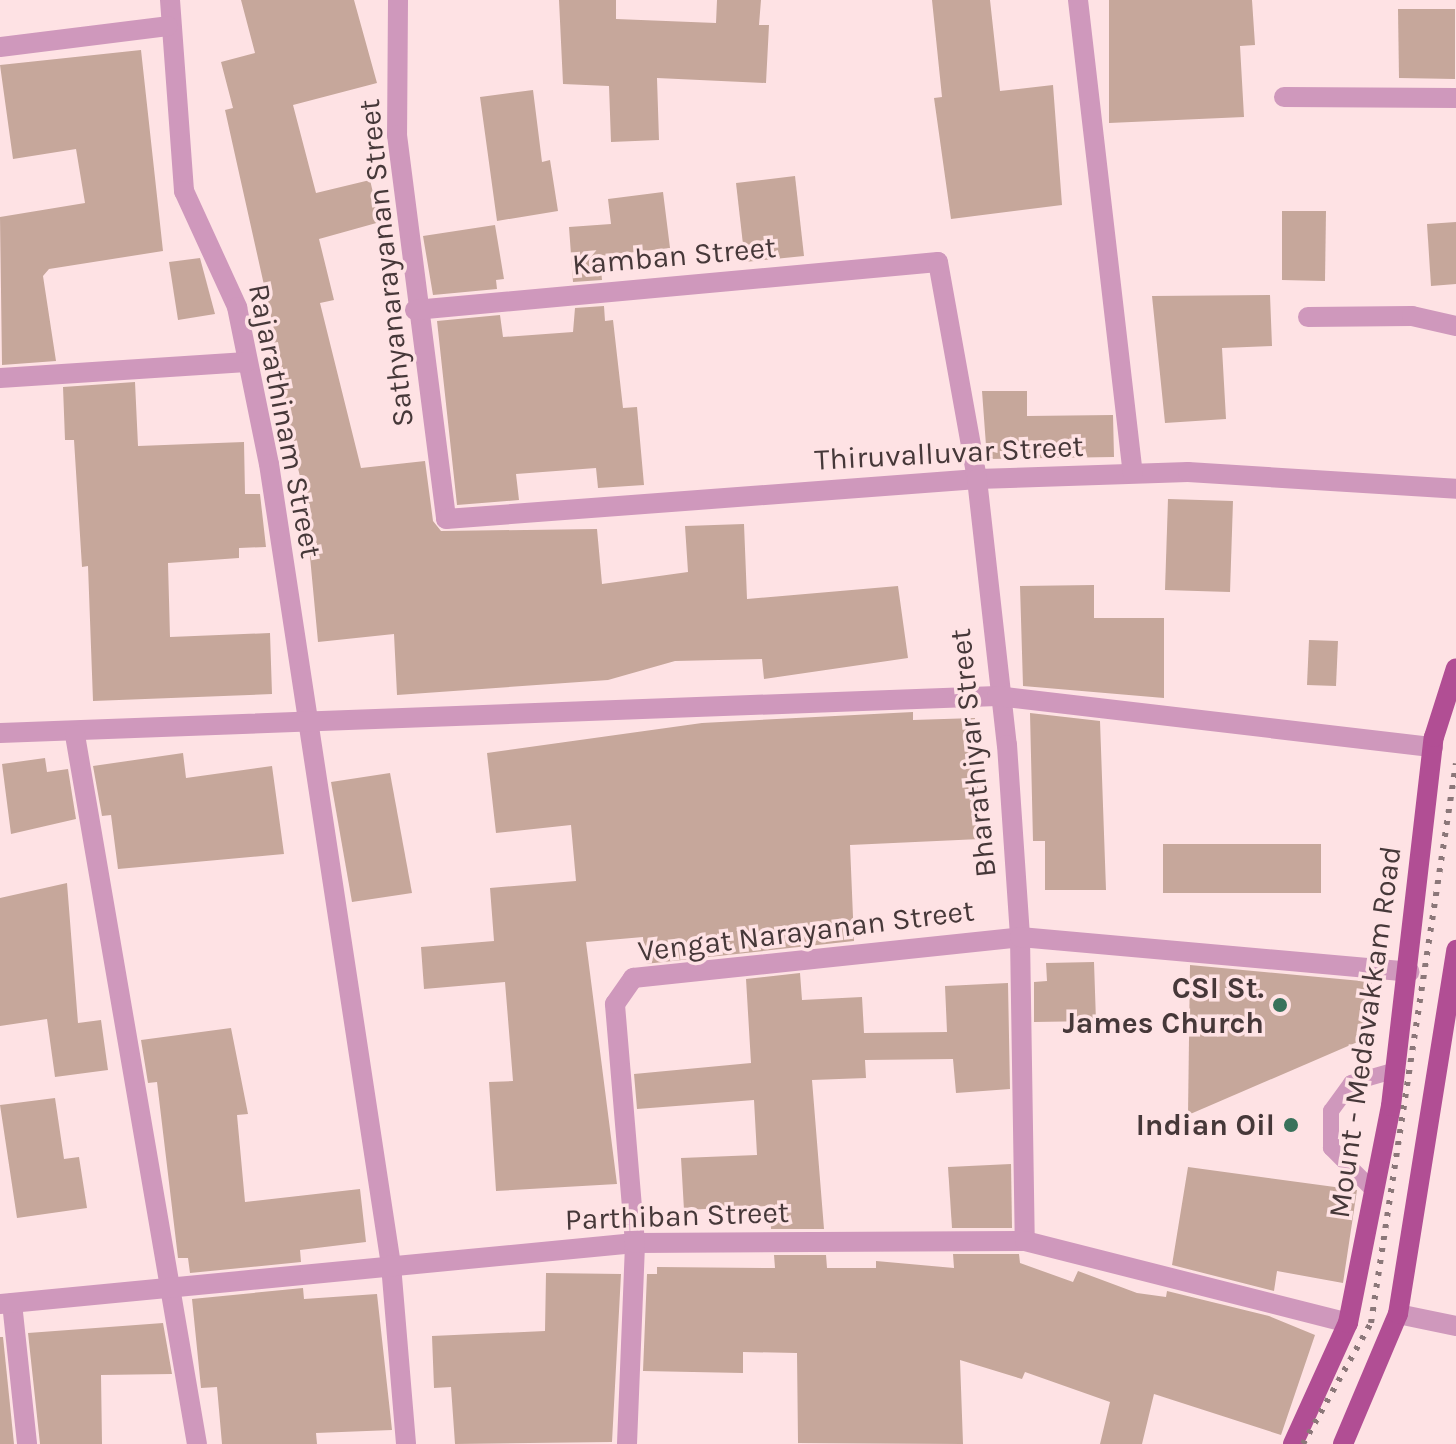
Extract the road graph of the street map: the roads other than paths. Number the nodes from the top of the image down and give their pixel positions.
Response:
1 (170, 0) edge
2 (398, 0) edge
3 (1078, 0) edge
4 (168, 26) junction
5 (0, 47) edge
6 (1284, 97) dead end
7 (1456, 98) edge
8 (938, 262) joint
9 (415, 310) junction
10 (1308, 317) dead end
11 (1456, 326) edge
12 (246, 362) junction
13 (0, 378) edge
14 (1133, 473) junction
15 (977, 479) junction
16 (1456, 489) edge
17 (446, 519) joint
18 (1456, 668) edge
19 (1453, 690) edge
20 (997, 696) junction
21 (307, 720) junction
22 (0, 733) edge
23 (75, 735) junction
24 (1433, 747) junction
25 (1020, 937) junction
26 (1456, 950) edge
27 (1409, 972) junction
28 (1396, 1070) junction
29 (1374, 1191) junction
30 (1025, 1241) junction
31 (635, 1243) junction
32 (391, 1265) junction
33 (166, 1283) junction
34 (6, 1304) edge
35 (1398, 1314) junction
36 (1348, 1323) junction
37 (1456, 1326) edge
38 (27, 1444) edge
39 (197, 1444) edge
40 (406, 1444) edge
41 (627, 1444) edge
42 (1293, 1444) edge
43 (1343, 1444) edge

1 - 4 street, Rajarathinam Street
2 - 9 street, Sathyanarayanan Street
3 - 14 street
4 - 5 street
4 - 12 street, Rajarathinam Street
6 - 7 street
8 - 9 street, Kamban Street
8 - 15 street, Bharathiyar Street
9 - 17 street, Sathyanarayanan Street
10 - 11 street
12 - 13 street
12 - 21 street, Rajarathinam Street
14 - 15 street, Thiruvalluvar Street
14 - 16 street, Thiruvalluvar Street
15 - 17 street, Thiruvalluvar Street
15 - 20 street, Bharathiyar Street
18 - 19 main road, Mount - Medavakkam Road
19 - 24 main road, Mount - Medavakkam Road
20 - 21 street
20 - 24 street
20 - 25 street, Bharathiyar Street
21 - 23 street
21 - 32 street, Rajarathinam Street
22 - 23 street
23 - 33 street
24 - 27 main road, Mount - Medavakkam Road
25 - 27 street, Vengat Narayanan Street
25 - 30 street, Bharathiyar Street
25 - 31 street, Vengat Narayanan Street
26 - 35 main road
27 - 28 main road, Mount - Medavakkam Road
28 - 29 main road, Mount - Medavakkam Road
28 - 29 lane
29 - 36 main road, Mount - Medavakkam Road
30 - 31 street, Parthiban Street
30 - 36 street, Parthiban Street
31 - 32 street, Parthiban Street
31 - 41 street, Vengat Narayanan Street
32 - 33 street, Parthiban Street
32 - 40 street, Rajarathinam Street
33 - 34 street, Parthiban Street
33 - 39 street
34 - 38 street
35 - 37 street
35 - 43 main road
36 - 42 main road, Mount - Medavakkam Road

